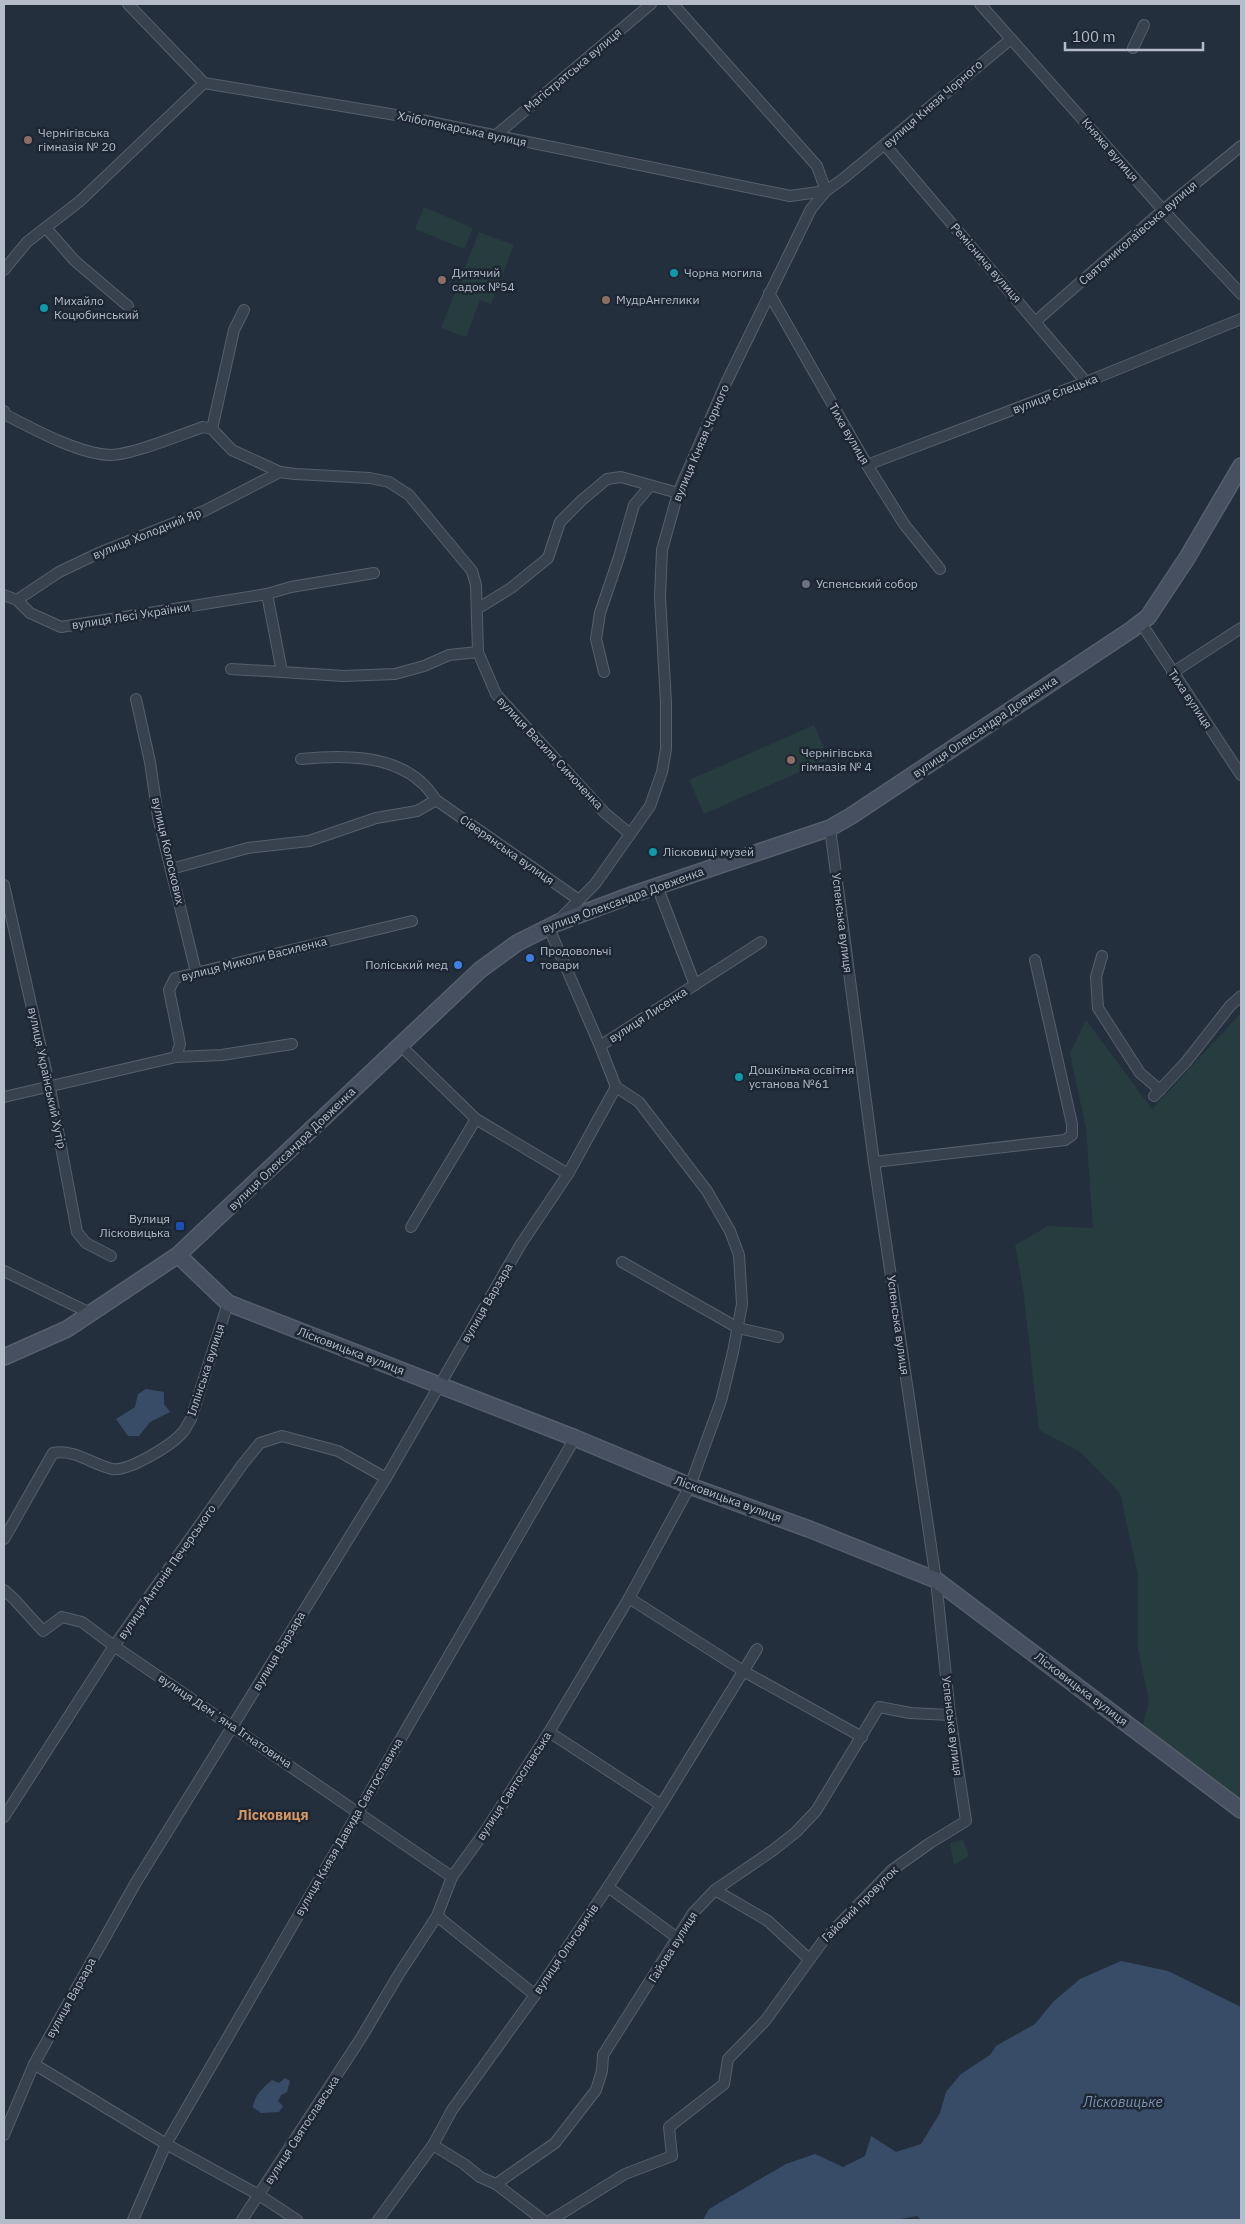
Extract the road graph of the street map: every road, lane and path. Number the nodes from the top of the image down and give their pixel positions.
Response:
1 (128, 4) edge
2 (652, 4) edge
3 (673, 4) edge
4 (980, 4) edge
5 (1144, 25) dead end
6 (1011, 38) junction
7 (1133, 48) dead end
8 (204, 83) junction
9 (495, 136) junction
10 (885, 145) junction
11 (1241, 146) edge
12 (826, 191) junction
13 (1163, 210) junction
14 (46, 228) junction
15 (4, 270) edge
16 (769, 293) junction
17 (1241, 294) edge
18 (128, 306) dead end
19 (244, 310) dead end
20 (1241, 319) edge
21 (1036, 322) junction
22 (1086, 382) junction
23 (4, 414) edge
24 (212, 429) junction
25 (866, 465) junction
26 (1241, 466) edge
27 (280, 472) junction
28 (650, 486) junction
29 (678, 493) junction
30 (940, 569) dead end
31 (374, 573) dead end
32 (266, 594) junction
33 (4, 595) edge
34 (17, 600) junction
35 (477, 609) junction
36 (1141, 623) junction
37 (1241, 628) edge
38 (478, 652) junction
39 (231, 669) dead end
40 (282, 672) junction
41 (604, 672) dead end
42 (1172, 673) junction
43 (136, 699) dead end
44 (301, 759) dead end
45 (1241, 775) edge
46 (436, 800) junction
47 (830, 828) junction
48 (630, 834) junction
49 (171, 869) junction
50 (4, 885) edge
51 (657, 886) junction
52 (579, 900) junction
53 (412, 921) dead end
54 (552, 925) junction
55 (761, 942) dead end
56 (1102, 956) dead end
57 (1035, 960) dead end
58 (196, 972) junction
59 (695, 985) junction
60 (1241, 996) edge
61 (292, 1044) dead end
62 (400, 1045) junction
63 (600, 1046) junction
64 (176, 1057) junction
65 (616, 1087) junction
66 (50, 1088) junction
67 (4, 1097) edge
68 (476, 1119) junction
69 (874, 1162) junction
70 (568, 1174) junction
71 (411, 1228) dead end
72 (178, 1255) junction
73 (110, 1256) dead end
74 (622, 1262) dead end
75 (4, 1271) edge
76 (228, 1303) junction
77 (90, 1313) junction
78 (738, 1328) junction
79 (778, 1337) dead end
80 (4, 1357) edge
81 (440, 1385) junction
82 (575, 1438) junction
83 (386, 1478) junction
84 (690, 1486) junction
85 (4, 1539) edge
86 (936, 1580) junction
87 (4, 1590) edge
88 (629, 1598) junction
89 (114, 1646) junction
90 (757, 1649) dead end
91 (744, 1672) junction
92 (950, 1714) junction
93 (233, 1727) junction
94 (549, 1732) junction
95 (862, 1737) junction
96 (662, 1805) junction
97 (1241, 1810) edge
98 (358, 1812) junction
99 (4, 1817) edge
100 (966, 1822) joint
101 (452, 1877) junction
102 (608, 1887) junction
103 (715, 1890) junction
104 (437, 1916) junction
105 (676, 1937) junction
106 (809, 1959) junction
107 (535, 1995) junction
108 (34, 2064) junction
109 (4, 2135) edge
110 (166, 2144) junction
111 (433, 2145) junction
112 (496, 2184) junction
113 (259, 2195) junction
114 (133, 2220) edge
115 (242, 2220) edge
116 (297, 2220) edge
117 (378, 2220) edge
118 (543, 2220) edge
119 (551, 2220) edge

1 - 8 street
2 - 9 street, Магістратська вулиця
3 - 12 street
4 - 6 street, Княжа вулиця
5 - 7 street
6 - 10 street, вулиця Князя Чорного
6 - 13 street, Княжа вулиця
8 - 9 street, Хлібопекарська вулиця
8 - 14 street
9 - 12 street, Хлібопекарська вулиця
10 - 12 street, вулиця Князя Чорного
10 - 21 street, Реміснича вулиця
11 - 13 street, Святомиколаївська вулиця
12 - 16 street, вулиця Князя Чорного
13 - 17 street, Княжа вулиця
13 - 21 street, Святомиколаївська вулиця
14 - 15 street
14 - 18 street
16 - 25 street, Тиха вулиця
16 - 29 street, вулиця Князя Чорного
19 - 24 street
20 - 22 street, вулиця Єлецька
21 - 22 street, Реміснича вулиця
22 - 25 street, вулиця Єлецька
23 - 24 street
24 - 27 street, вулиця Василя Симоненка
25 - 30 street, Тиха вулиця
26 - 36 main road, вулиця Олександра Довженка
27 - 34 street, вулиця Холодний Яр
27 - 35 street, вулиця Василя Симоненка
28 - 29 street
28 - 35 street
28 - 41 street
29 - 48 street, вулиця Князя Чорного
31 - 32 street, вулиця Лесі Українки
32 - 34 street, вулиця Лесі Українки
32 - 40 street
33 - 34 street, вулиця Лесі Українки
35 - 38 street, вулиця Василя Симоненка
36 - 42 street, Тиха вулиця
36 - 47 main road, вулиця Олександра Довженка
37 - 42 street
38 - 40 street
38 - 48 street, вулиця Василя Симоненка
39 - 40 street
42 - 45 street, Тиха вулиця
43 - 49 street, вулиця Колоскових
44 - 46 street, Сіверянська вулиця
46 - 49 street
46 - 52 street, Сіверянська вулиця
47 - 51 main road, вулиця Олександра Довженка
47 - 69 street, Успенська вулиця
48 - 52 street, вулиця Князя Чорного
49 - 58 street, вулиця Колоскових
50 - 66 street, вулиця Український Хутір
51 - 54 main road, вулиця Олександра Довженка
51 - 59 street, вулиця Лисенка
52 - 54 street, вулиця Князя Чорного
53 - 58 street, вулиця Миколи Василенка
54 - 62 main road, вулиця Олександра Довженка
54 - 63 street
55 - 59 street, вулиця Лисенка
56 - 60 street
57 - 69 street
58 - 64 street, вулиця Миколи Василенка
59 - 63 street, вулиця Лисенка
61 - 64 street
62 - 68 street
62 - 72 main road, вулиця Олександра Довженка
63 - 65 street
64 - 66 street
65 - 70 street, вулиця Варзара
65 - 78 street, вулиця Святославська
66 - 67 street
66 - 73 street, вулиця Український Хутір
68 - 70 street
68 - 71 street
69 - 86 street, Успенська вулиця
70 - 81 street, вулиця Варзара
72 - 76 main road, Лісковицька вулиця
72 - 77 main road, вулиця Олександра Довженка
74 - 78 street
75 - 77 street
76 - 81 main road, Лісковицька вулиця
76 - 85 street, Іллінська вулиця
77 - 80 main road, вулиця Олександра Довженка
78 - 79 street
78 - 84 street, вулиця Святославська
81 - 82 main road, Лісковицька вулиця
81 - 83 street, вулиця Варзара
82 - 84 main road, Лісковицька вулиця
82 - 98 street, вулиця Князя Давида Святославича
83 - 89 street, вулиця Антонія Печерського
83 - 93 street, вулиця Варзара
84 - 86 main road, Лісковицька вулиця
84 - 88 street, вулиця Святославська
86 - 92 street, Успенська вулиця
86 - 97 main road, Лісковицька вулиця
87 - 89 street, вулиця Демʼяна Ігнатовича
88 - 91 street
88 - 94 street, вулиця Святославська
89 - 93 street, вулиця Демʼяна Ігнатовича
89 - 99 street, вулиця Антонія Печерського
90 - 91 street, вулиця Ольговичів
91 - 95 street
91 - 96 street, вулиця Ольговичів
92 - 95 street, Гайова вулиця
92 - 100 street, Успенська вулиця
93 - 98 street, вулиця Демʼяна Ігнатовича
93 - 108 street, вулиця Варзара
94 - 96 street
94 - 101 street, вулиця Святославська
95 - 103 street, Гайова вулиця
96 - 102 street, вулиця Ольговичів
98 - 101 street, вулиця Демʼяна Ігнатовича
98 - 110 street, вулиця Князя Давида Святославича
100 - 106 street, Гайовий провулок
101 - 104 street, вулиця Святославська
102 - 105 street
102 - 107 street, вулиця Ольговичів
103 - 105 street, Гайова вулиця
103 - 106 street
104 - 107 street
104 - 113 street, вулиця Святославська
105 - 112 street, Гайова вулиця
106 - 119 street, Гайовий провулок
107 - 111 street, вулиця Ольговичів
108 - 109 street, вулиця Варзара
108 - 110 street
110 - 113 street
110 - 114 street, вулиця Князя Давида Святославича
111 - 112 street
111 - 117 street, вулиця Ольговичів
112 - 118 street
113 - 115 street, вулиця Святославська
113 - 116 street

